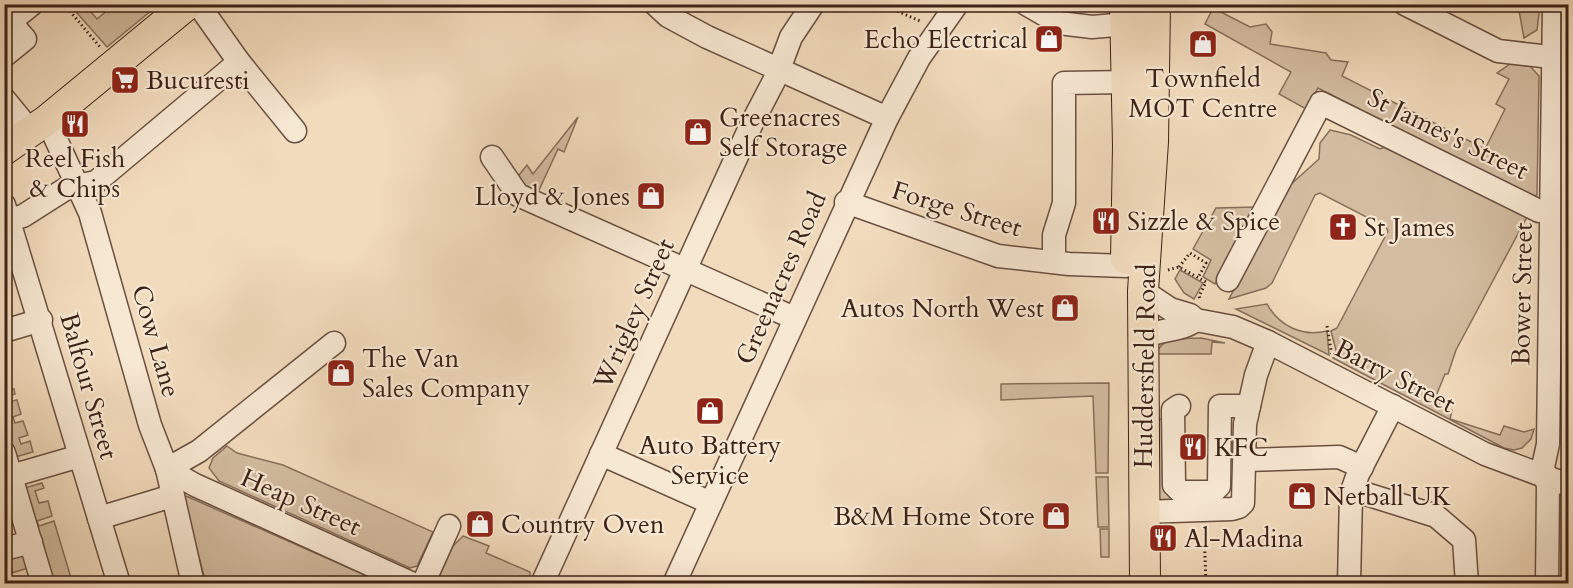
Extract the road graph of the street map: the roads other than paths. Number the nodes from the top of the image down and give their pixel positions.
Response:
1 (32, 4) edge
2 (188, 4) edge
3 (198, 4) edge
4 (655, 4) edge
5 (813, 4) edge
6 (957, 4) edge
7 (1026, 4) edge
8 (1405, 4) edge
9 (1554, 4) edge
10 (1156, 13) edge
11 (1125, 14) edge
12 (8, 19) edge
13 (4, 56) edge
14 (1562, 59) edge
15 (239, 62) junction
16 (778, 68) junction
17 (1127, 82) junction
18 (4, 99) edge
19 (886, 118) junction
20 (39, 126) junction
21 (295, 131) dead end
22 (4, 150) edge
23 (492, 157) dead end
24 (80, 187) junction
25 (846, 202) junction
26 (1551, 211) junction
27 (7, 212) edge
28 (1054, 262) junction
29 (13, 265) edge
30 (1126, 266) junction
31 (685, 270) junction
32 (1228, 280) dead end
33 (1143, 291) junction
34 (1199, 313) junction
35 (794, 318) junction
36 (40, 320) junction
37 (4, 331) edge
38 (1143, 338) junction
39 (1268, 342) junction
40 (334, 343) dead end
41 (1179, 406) dead end
42 (1249, 406) junction
43 (1393, 406) junction
44 (4, 453) edge
45 (601, 454) junction
46 (80, 456) junction
47 (1245, 460) junction
48 (1362, 467) junction
49 (167, 469) junction
50 (8, 477) edge
51 (1546, 477) junction
52 (1569, 484) edge
53 (1351, 494) junction
54 (172, 496) junction
55 (711, 503) junction
56 (1143, 513) junction
57 (99, 518) junction
58 (449, 526) dead end
59 (31, 542) junction
60 (4, 549) edge
61 (43, 584) edge
62 (119, 584) edge
63 (193, 584) edge
64 (412, 584) edge
65 (423, 584) edge
66 (542, 584) edge
67 (674, 584) edge
68 (1127, 584) edge
69 (1145, 584) edge
70 (1349, 584) edge
71 (1467, 584) edge
72 (1547, 584) edge

1 - 12 street
2 - 20 main road
3 - 15 street
4 - 16 street
5 - 16 street, Wrigley Street
6 - 19 street, Greenacres Road
7 - 11 street
8 - 14 street
9 - 14 street, Bower Street
10 - 11 street
10 - 33 main road, Huddersfield Road
11 - 17 main road, Huddersfield Road
12 - 13 street
14 - 26 street, Bower Street
15 - 21 street
15 - 24 street
16 - 19 street
16 - 31 street, Wrigley Street
17 - 28 street
17 - 30 main road, Huddersfield Road
18 - 20 street, Cow Lane
19 - 25 street, Greenacres Road
20 - 22 main road
20 - 24 street, Cow Lane
23 - 31 street
24 - 27 street
24 - 49 street, Cow Lane
25 - 28 street, Forge Street
25 - 35 street, Greenacres Road
26 - 32 street, St James's Street
26 - 51 street, Bower Street
27 - 29 street, Balfour Street
28 - 30 street, Forge Street
29 - 36 street, Balfour Street
30 - 68 main road, Huddersfield Road
31 - 35 street
31 - 45 street, Wrigley Street
33 - 34 street, Barry Street
33 - 38 main road, Huddersfield Road
34 - 38 street, Barry Street
34 - 39 street, Barry Street
35 - 55 street, Greenacres Road
36 - 37 street
36 - 46 street, Balfour Street
38 - 56 main road, Huddersfield Road
39 - 42 street
39 - 43 street, Barry Street
40 - 49 street
41 - 42 street
42 - 47 street
43 - 48 street
43 - 51 street, Barry Street
44 - 50 street
45 - 55 street
45 - 66 street, Wrigley Street
46 - 50 street
46 - 57 street, Balfour Street
47 - 48 street
47 - 56 street
48 - 53 street
49 - 54 street, Cow Lane
49 - 64 street, Heap Street
50 - 59 street
51 - 52 street, Barry Street
51 - 72 street, Bower Street
53 - 70 street
53 - 71 street
54 - 57 street
54 - 63 street, Cow Lane
55 - 67 street, Greenacres Road
56 - 69 main road, Huddersfield Road
57 - 62 street, Balfour Street
58 - 65 street
59 - 60 street
59 - 61 street

